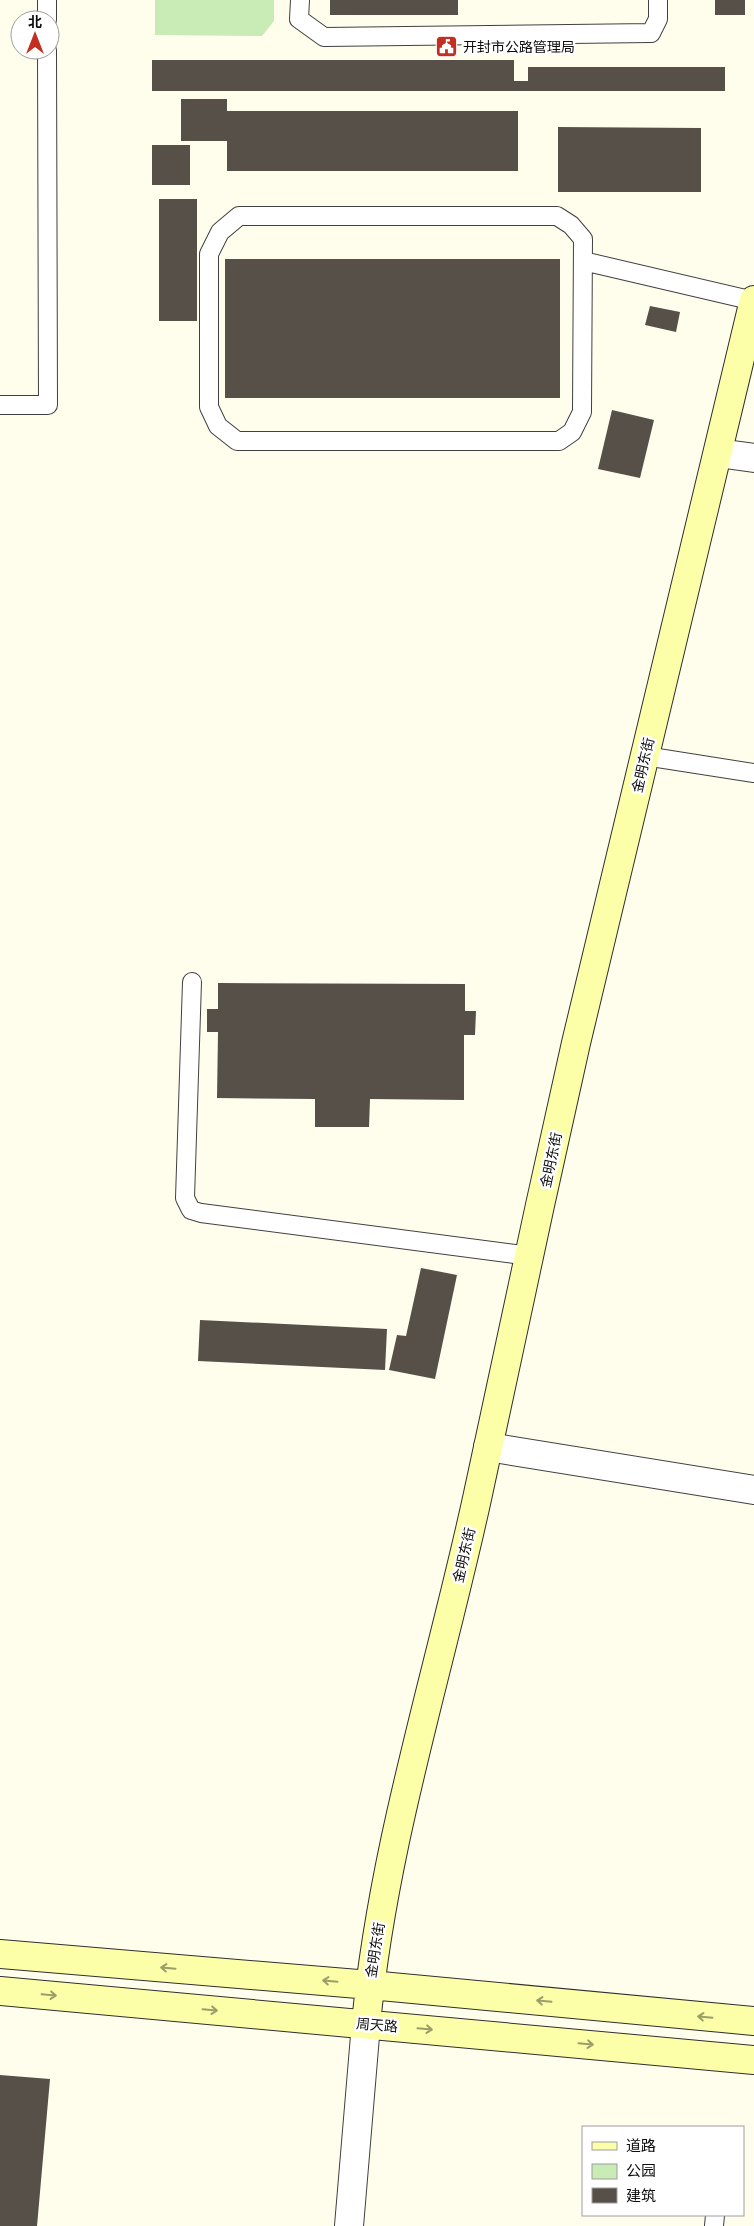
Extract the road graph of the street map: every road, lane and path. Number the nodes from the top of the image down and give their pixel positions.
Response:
1 (300, 0) edge
2 (658, 0) edge
3 (47, 60) edge
4 (583, 261) junction
5 (754, 301) edge
6 (0, 405) edge
7 (718, 453) junction
8 (754, 458) edge
9 (645, 756) junction
10 (754, 773) edge
11 (192, 982) dead end
12 (530, 1256) junction
13 (488, 1447) junction
14 (754, 1490) edge
15 (0, 1954) edge
16 (370, 1985) junction
17 (0, 1991) edge
18 (754, 2021) edge
19 (366, 2024) junction
20 (754, 2060) edge
21 (349, 2226) edge

1 - 2 lane
3 - 6 lane
4 - 4 lane
4 - 5 lane
5 - 7 street, 金明东街
7 - 8 street
7 - 9 street, 金明东街
9 - 10 lane
9 - 12 street, 金明东街
11 - 12 lane
12 - 13 street, 金明东街
13 - 14 street
13 - 16 street, 金明东街
16 -> 15 street
18 -> 16 street
16 - 19 street, 金明东街
17 -> 19 street, 周天路
19 -> 20 street, 周天路
19 - 21 street

